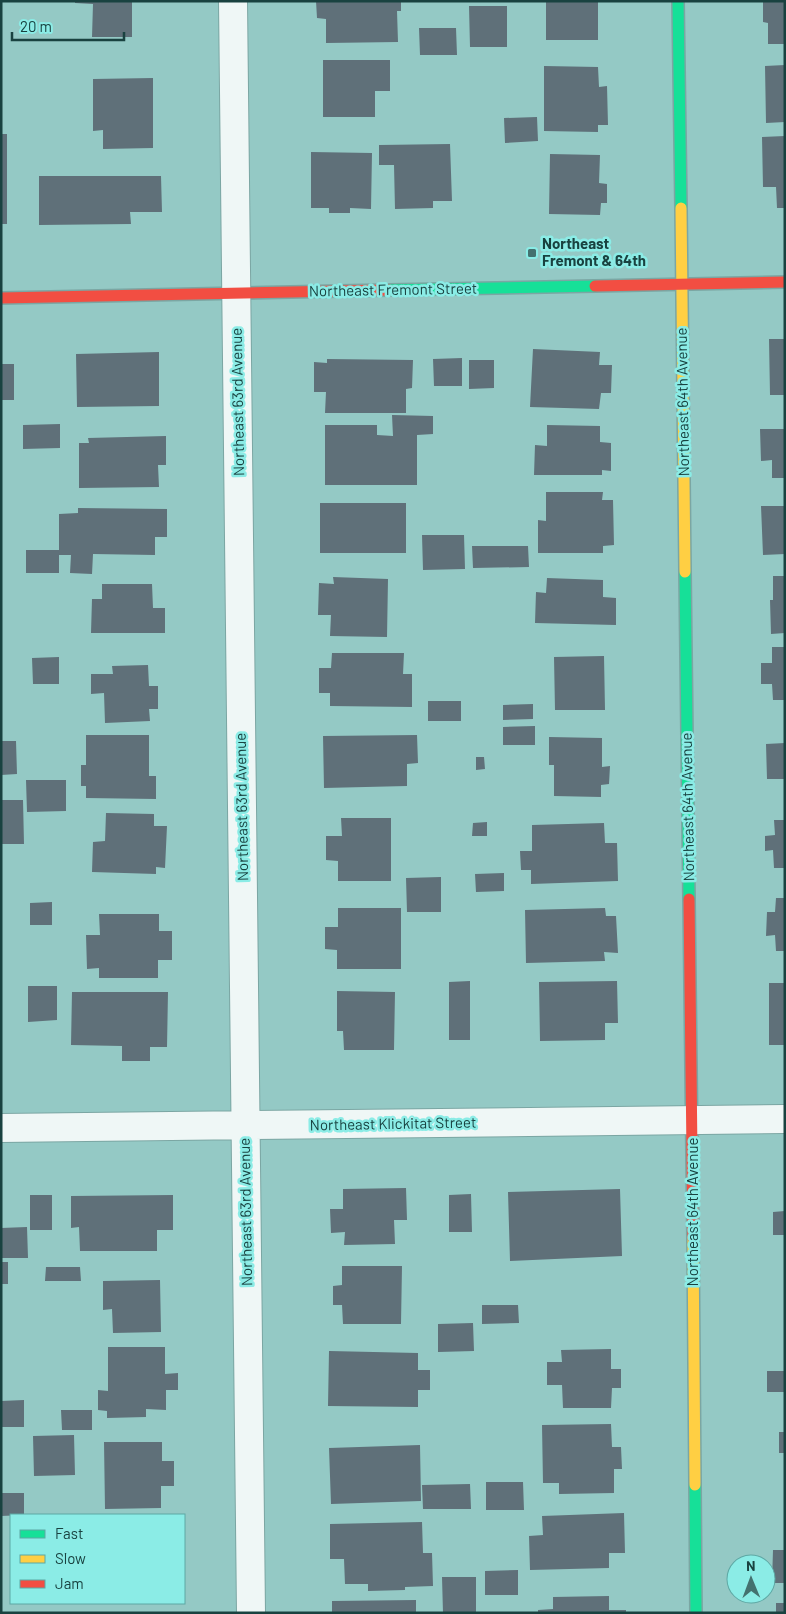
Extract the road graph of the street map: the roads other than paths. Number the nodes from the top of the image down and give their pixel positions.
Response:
1 (234, 1) edge
2 (678, 1) edge
3 (785, 282) edge
4 (682, 284) junction
5 (237, 294) junction
6 (1, 298) edge
7 (785, 1119) edge
8 (692, 1121) junction
9 (245, 1125) junction
10 (1, 1128) edge
11 (250, 1613) edge
12 (696, 1613) edge

1 - 5 street, Northeast 63rd Avenue
2 - 4 street, Northeast 64th Avenue
3 - 4 street, Northeast Fremont Street
4 - 5 street, Northeast Fremont Street
4 - 8 street, Northeast 64th Avenue
5 - 6 street, Northeast Fremont Street
5 - 9 street, Northeast 63rd Avenue
7 - 8 street, Northeast Klickitat Street
8 - 9 street, Northeast Klickitat Street
8 - 12 street, Northeast 64th Avenue
9 - 10 street, Northeast Klickitat Street
9 - 11 street, Northeast 63rd Avenue

